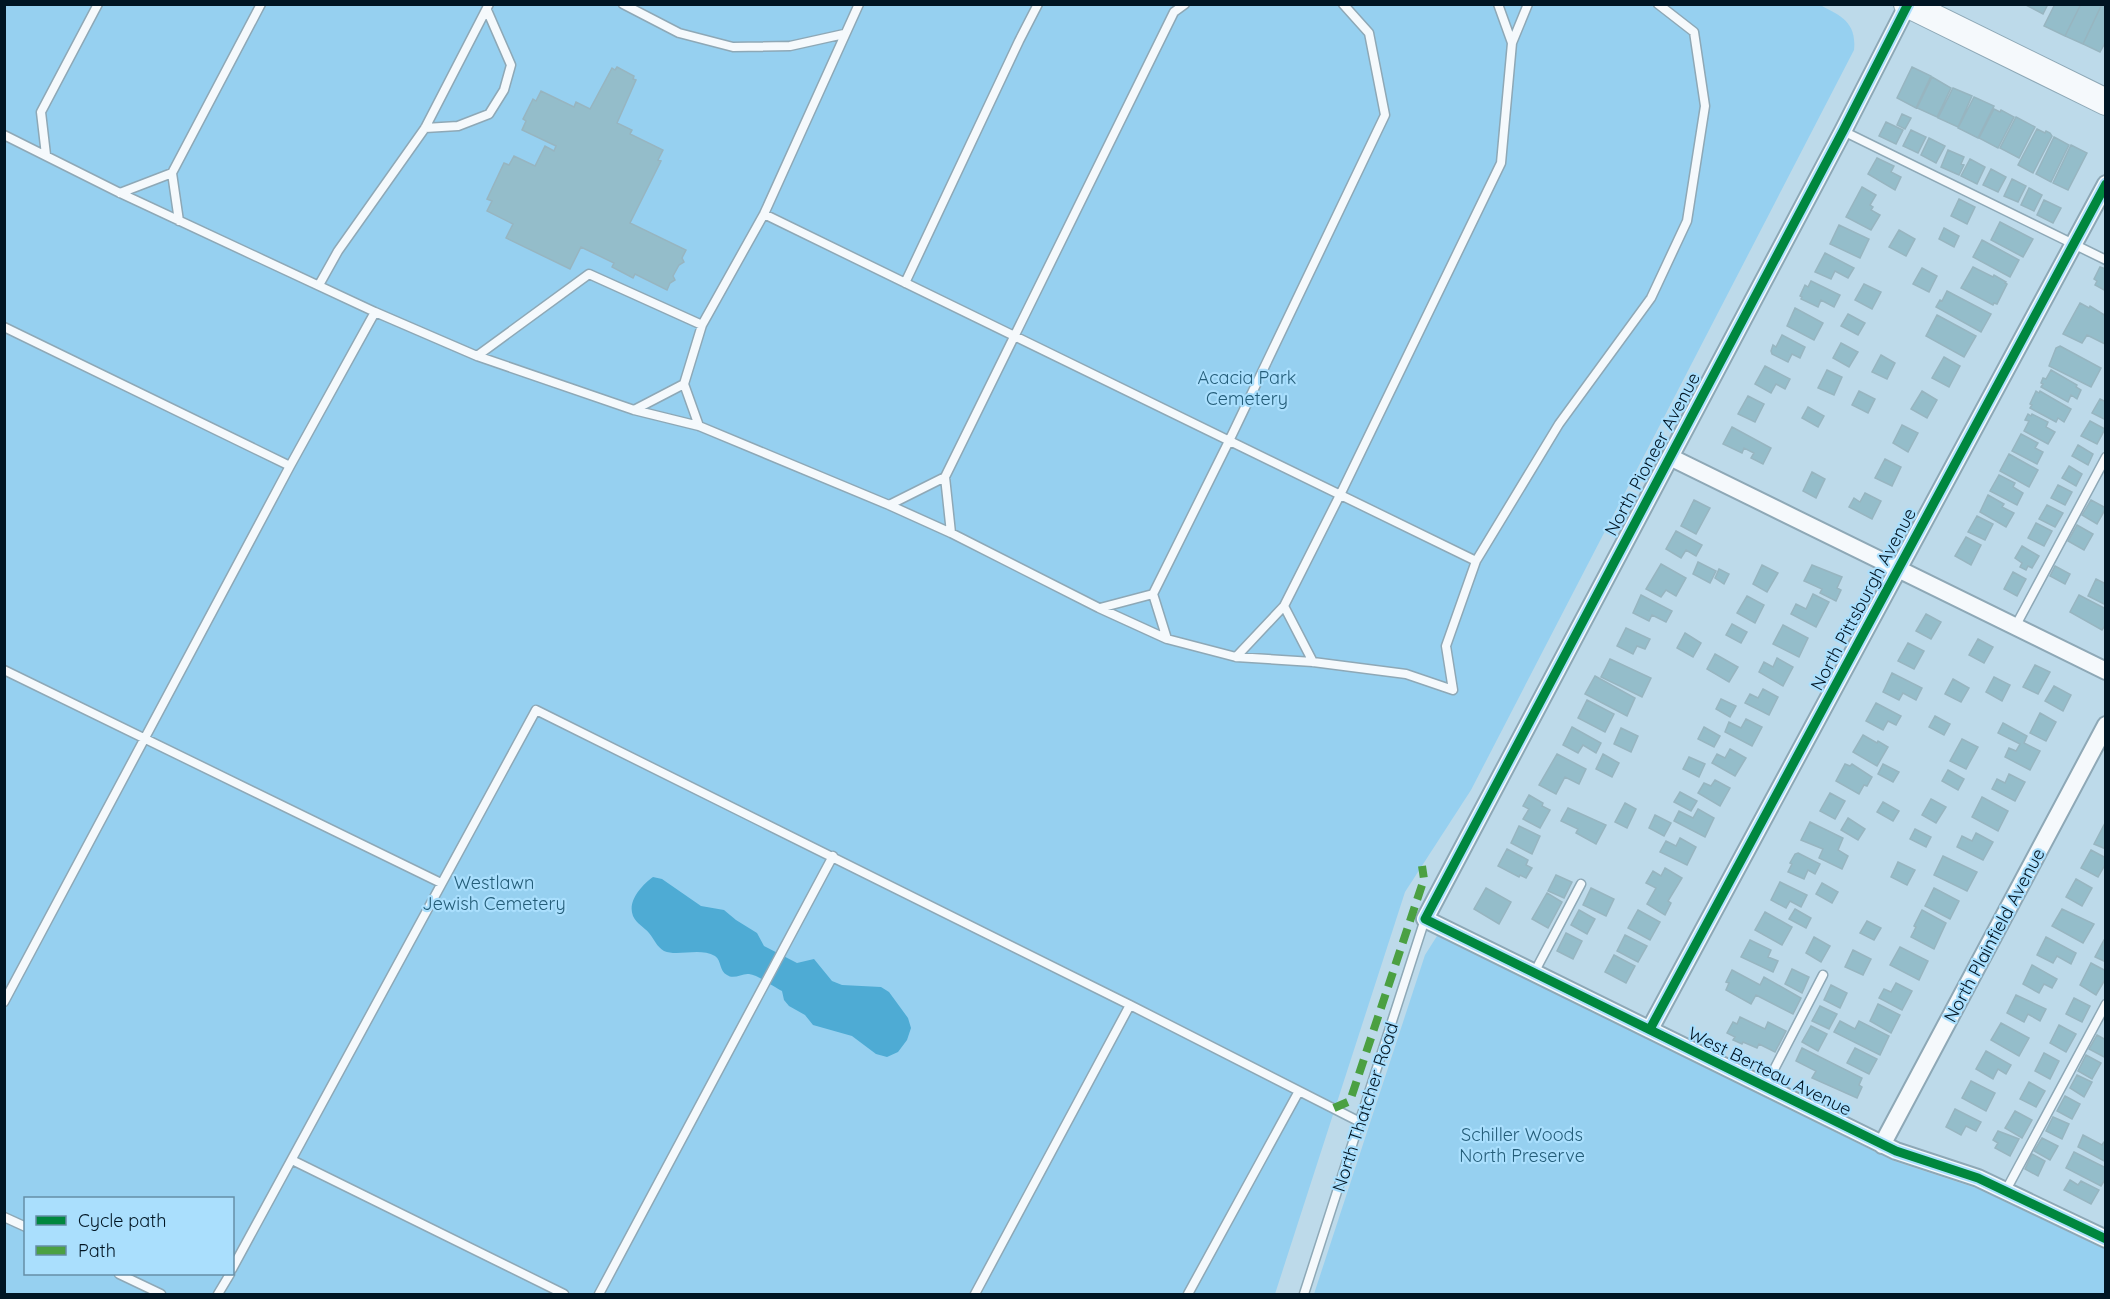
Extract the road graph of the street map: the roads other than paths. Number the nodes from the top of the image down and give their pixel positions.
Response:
1 (98, 4) edge
2 (261, 4) edge
3 (623, 4) edge
4 (859, 4) edge
5 (1038, 4) edge
6 (1185, 4) edge
7 (1343, 4) edge
8 (1498, 4) edge
9 (1528, 4) edge
10 (1659, 4) edge
11 (1908, 5) edge
12 (488, 7) edge
13 (844, 34) junction
14 (1512, 43) junction
15 (2106, 102) edge
16 (425, 128) junction
17 (1843, 131) junction
18 (4, 135) edge
19 (46, 155) junction
20 (172, 173) junction
21 (2106, 184) edge
22 (120, 193) junction
23 (764, 214) junction
24 (179, 221) junction
25 (2073, 244) junction
26 (2106, 260) edge
27 (905, 284) junction
28 (318, 285) junction
29 (375, 312) junction
30 (702, 325) junction
31 (4, 327) edge
32 (1014, 336) junction
33 (477, 356) junction
34 (684, 384) junction
35 (634, 410) junction
36 (699, 426) junction
37 (1229, 441) junction
38 (1670, 456) junction
39 (2106, 457) edge
40 (290, 466) junction
41 (945, 477) junction
42 (1340, 495) junction
43 (889, 505) junction
44 (951, 533) junction
45 (1476, 561) junction
46 (1898, 569) junction
47 (1153, 594) junction
48 (1284, 606) junction
49 (1099, 608) junction
50 (2015, 627) junction
51 (1167, 639) junction
52 (1236, 657) junction
53 (1313, 662) junction
54 (4, 670) edge
55 (2106, 671) edge
56 (2106, 725) edge
57 (147, 738) junction
58 (833, 856) junction
59 (441, 883) junction
60 (1581, 884) dead end
61 (1425, 919) junction
62 (1534, 973) junction
63 (1824, 975) dead end
64 (4, 1002) edge
65 (2106, 1004) edge
66 (1130, 1005) junction
67 (1650, 1029) junction
68 (1765, 1087) junction
69 (1299, 1091) junction
70 (1360, 1122) junction
71 (1882, 1145) junction
72 (292, 1160) junction
73 (2006, 1192) junction
74 (4, 1217) edge
75 (24, 1226) edge
76 (2106, 1239) edge
77 (234, 1265) edge
78 (121, 1275) edge
79 (229, 1275) edge
80 (161, 1294) edge
81 (218, 1294) edge
82 (564, 1294) edge
83 (599, 1294) edge
84 (975, 1294) edge
85 (1188, 1294) edge
86 (1304, 1294) edge

1 - 19 lane
2 - 20 lane
3 - 13 lane
4 - 13 lane
5 - 27 lane
6 - 32 lane
7 - 37 lane
8 - 14 lane
9 - 14 lane
10 - 45 lane
11 - 15 main road
11 - 17 street, North Pioneer Avenue
12 - 16 lane
12 - 16 lane
13 - 23 lane
14 - 42 lane
16 - 28 lane
17 - 25 lane
17 - 38 street, North Pioneer Avenue
18 - 19 lane
19 - 22 lane
20 - 22 lane
20 - 24 lane
21 - 25 street, North Pittsburgh Avenue
22 - 24 lane
23 - 27 lane
23 - 30 lane
24 - 28 lane
25 - 26 lane
25 - 46 street, North Pittsburgh Avenue
27 - 32 lane
28 - 29 lane
29 - 33 lane
29 - 40 lane
30 - 33 lane
30 - 34 lane
31 - 40 lane
32 - 37 lane
32 - 41 lane
33 - 35 lane
34 - 35 lane
34 - 36 lane
35 - 36 lane
36 - 43 lane
37 - 42 lane
37 - 47 lane
38 - 46 street
38 - 61 street, North Pioneer Avenue
39 - 50 lane
40 - 57 lane
41 - 43 lane
41 - 44 lane
42 - 45 lane
42 - 48 lane
43 - 44 lane
44 - 49 lane
45 - 53 lane
46 - 50 street
46 - 67 street, North Pittsburgh Avenue
47 - 49 lane
47 - 51 lane
48 - 52 lane
48 - 53 lane
49 - 51 lane
50 - 55 street
51 - 52 lane
52 - 53 lane
54 - 57 lane
56 - 71 street, North Plainfield Avenue
57 - 59 lane
57 - 64 lane
58 - 59 lane
58 - 66 lane
58 - 83 lane
59 - 72 lane
60 - 62 lane
61 - 62 street, West Berteau Avenue
61 - 70 lane, North Thatcher Road
62 - 67 street, West Berteau Avenue
63 - 68 lane
65 - 73 lane
66 - 69 lane
66 - 84 lane
67 - 68 street, West Berteau Avenue
68 - 71 street, West Berteau Avenue
69 - 70 lane
69 - 85 lane
70 - 86 lane, North Thatcher Road
71 - 73 street, West Berteau Avenue
72 - 77 lane
72 - 82 lane
73 - 76 street, West Berteau Avenue
74 - 75 lane
78 - 80 lane
79 - 81 lane

